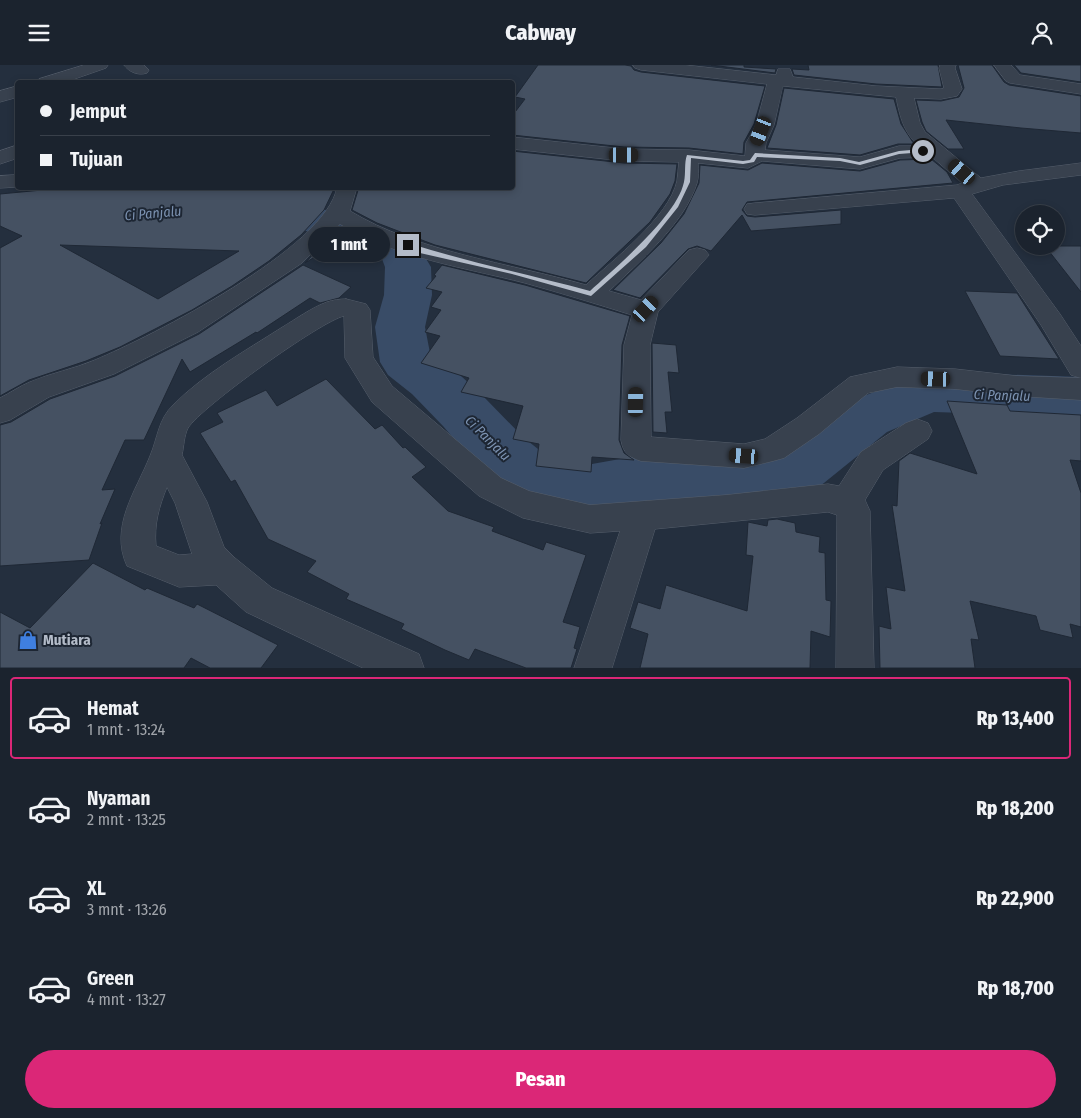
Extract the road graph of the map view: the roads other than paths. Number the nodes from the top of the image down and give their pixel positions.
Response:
1 (100, 65) edge
2 (641, 65) edge
3 (948, 65) edge
4 (1001, 65) edge
5 (699, 68) edge
6 (781, 75) edge
7 (54, 80) edge
8 (1081, 89) edge
9 (15, 92) edge
10 (904, 93) junction
11 (0, 97) edge
12 (515, 143) edge
13 (936, 151) junction
14 (15, 152) edge
15 (755, 155) junction
16 (689, 156) junction
17 (0, 158) edge
18 (1081, 169) edge
19 (15, 181) edge
20 (0, 182) edge
21 (969, 188) junction
22 (347, 190) edge
23 (755, 209) dead end
24 (332, 220) junction
25 (697, 255) dead end
26 (591, 294) junction
27 (646, 309) junction
28 (1081, 368) edge
29 (1081, 389) edge
30 (0, 412) edge
31 (918, 431) dead end
32 (166, 455) junction
33 (847, 502) junction
34 (642, 516) junction
35 (223, 569) junction
36 (405, 668) edge
37 (593, 668) edge
38 (855, 668) edge

1 - 7 street
2 - 5 street
3 - 10 street
4 - 8 street
5 - 6 street
6 - 10 street
6 - 15 street
9 - 11 street
10 - 13 street
12 - 16 street
13 - 15 street
13 - 21 street
14 - 17 street
15 - 16 street
16 - 26 street
18 - 21 street
19 - 20 street
21 - 23 street
21 - 28 street
22 - 24 street
24 - 26 street
24 - 30 street
25 - 27 street
26 - 27 street
27 - 29 street
31 - 33 street
32 - 34 street
32 - 35 street
32 - 35 street
33 - 34 street
33 - 38 street
34 - 37 street
35 - 36 street

